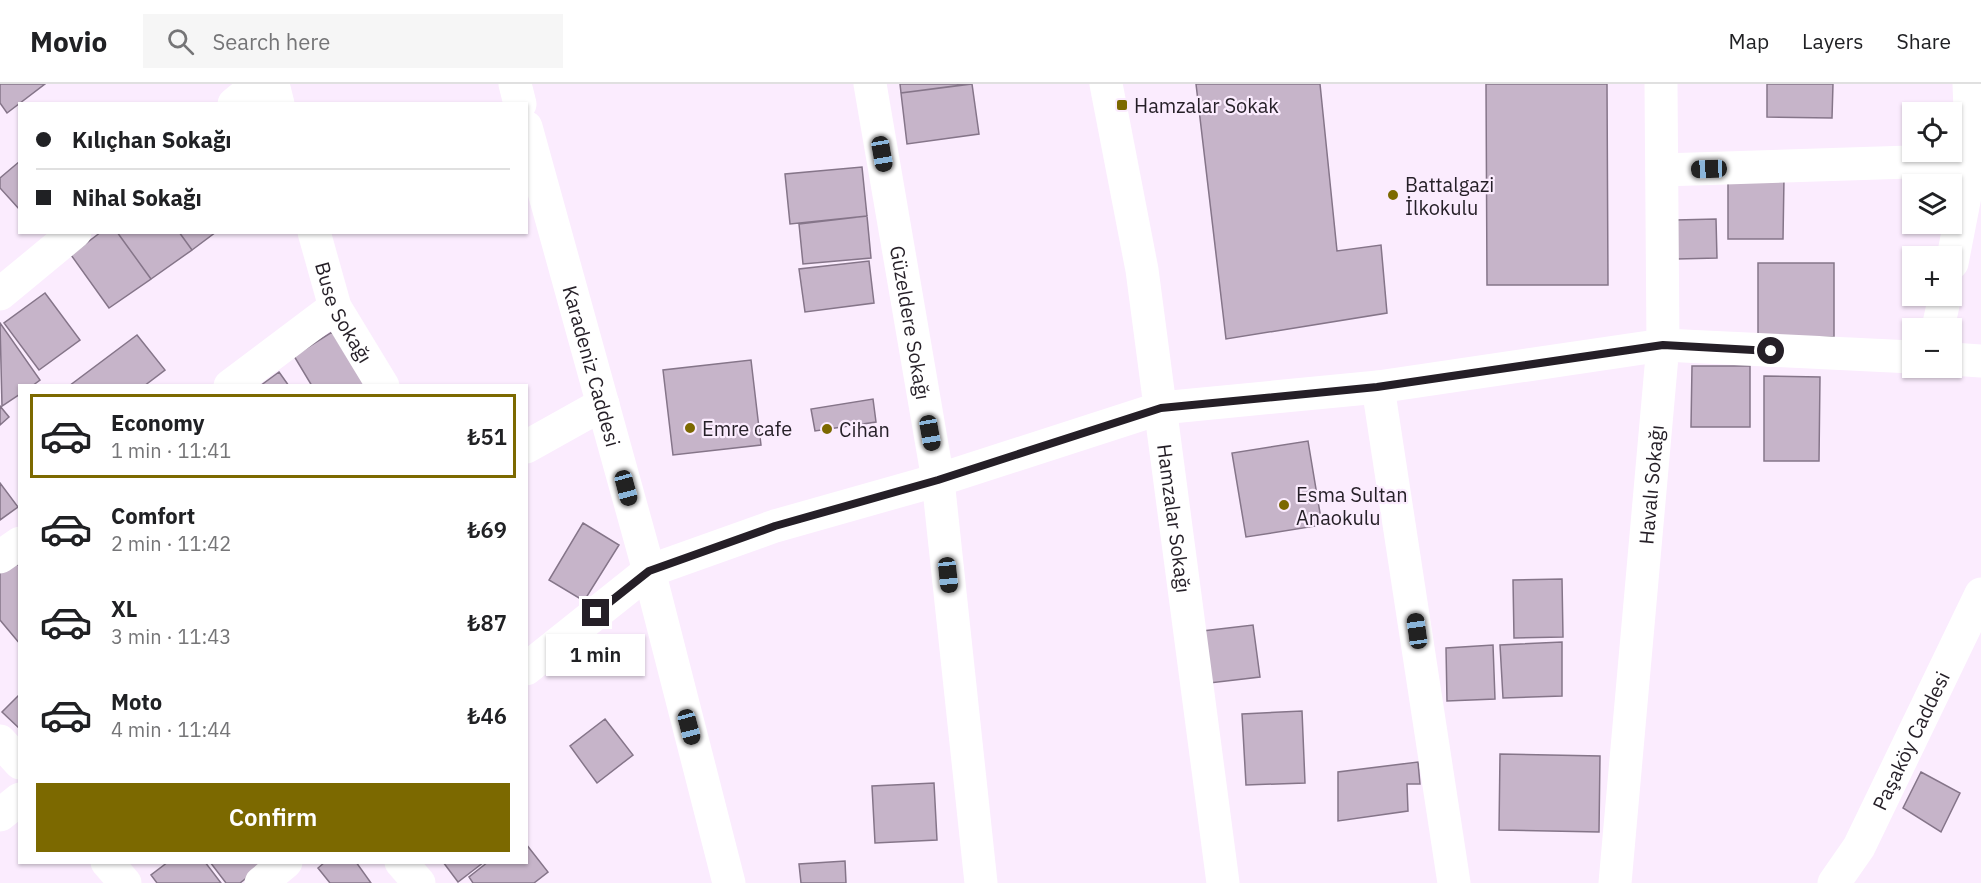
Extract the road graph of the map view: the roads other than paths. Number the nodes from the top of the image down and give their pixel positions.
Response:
1 (258, 84) edge
2 (273, 84) edge
3 (515, 84) edge
4 (870, 84) edge
5 (1106, 84) edge
6 (1661, 84) edge
7 (1969, 84) edge
8 (236, 102) edge
9 (278, 102) edge
10 (520, 102) edge
11 (528, 134) edge
12 (1972, 160) junction
13 (1662, 170) junction
14 (73, 234) edge
15 (315, 234) edge
16 (1955, 246) edge
17 (0, 294) edge
18 (335, 307) junction
19 (1663, 345) junction
20 (1902, 357) edge
21 (1962, 360) edge
22 (1981, 361) edge
23 (233, 384) edge
24 (382, 384) edge
25 (1377, 387) junction
26 (603, 404) junction
27 (1161, 408) junction
28 (528, 446) edge
29 (938, 480) junction
30 (18, 544) edge
31 (0, 557) edge
32 (649, 571) junction
33 (1981, 594) edge
34 (528, 667) edge
35 (0, 741) edge
36 (18, 761) edge
37 (18, 801) edge
38 (0, 815) edge
39 (109, 864) edge
40 (284, 864) edge
41 (403, 864) edge
42 (124, 883) edge
43 (261, 883) edge
44 (419, 883) edge
45 (729, 883) edge
46 (981, 883) edge
47 (1223, 883) edge
48 (1454, 883) edge
49 (1615, 883) edge
50 (1834, 883) edge

1 - 8 street
2 - 9 street
3 - 10 street
4 - 29 street, Güzeldere Sokağı
5 - 27 street, Hamzalar Sokağı
6 - 13 street, Havalı Sokağı
7 - 12 street
11 - 26 street, Karadeniz Caddesi
12 - 13 street
12 - 16 street
13 - 19 street, Havalı Sokağı
14 - 17 street
15 - 18 street, Buse Sokağı
18 - 23 street
18 - 24 street, Buse Sokağı
19 - 20 street
19 - 25 street
19 - 49 street, Havalı Sokağı
21 - 22 street
25 - 27 street
25 - 48 street
26 - 28 street
26 - 32 street, Karadeniz Caddesi
27 - 29 street
27 - 47 street, Hamzalar Sokağı
29 - 32 street
29 - 46 street, Güzeldere Sokağı
30 - 31 street
32 - 34 street
32 - 45 street, Karadeniz Caddesi
33 - 50 street, Paşaköy Caddesi
35 - 36 street
37 - 38 street
39 - 42 street
40 - 43 street
41 - 44 street

